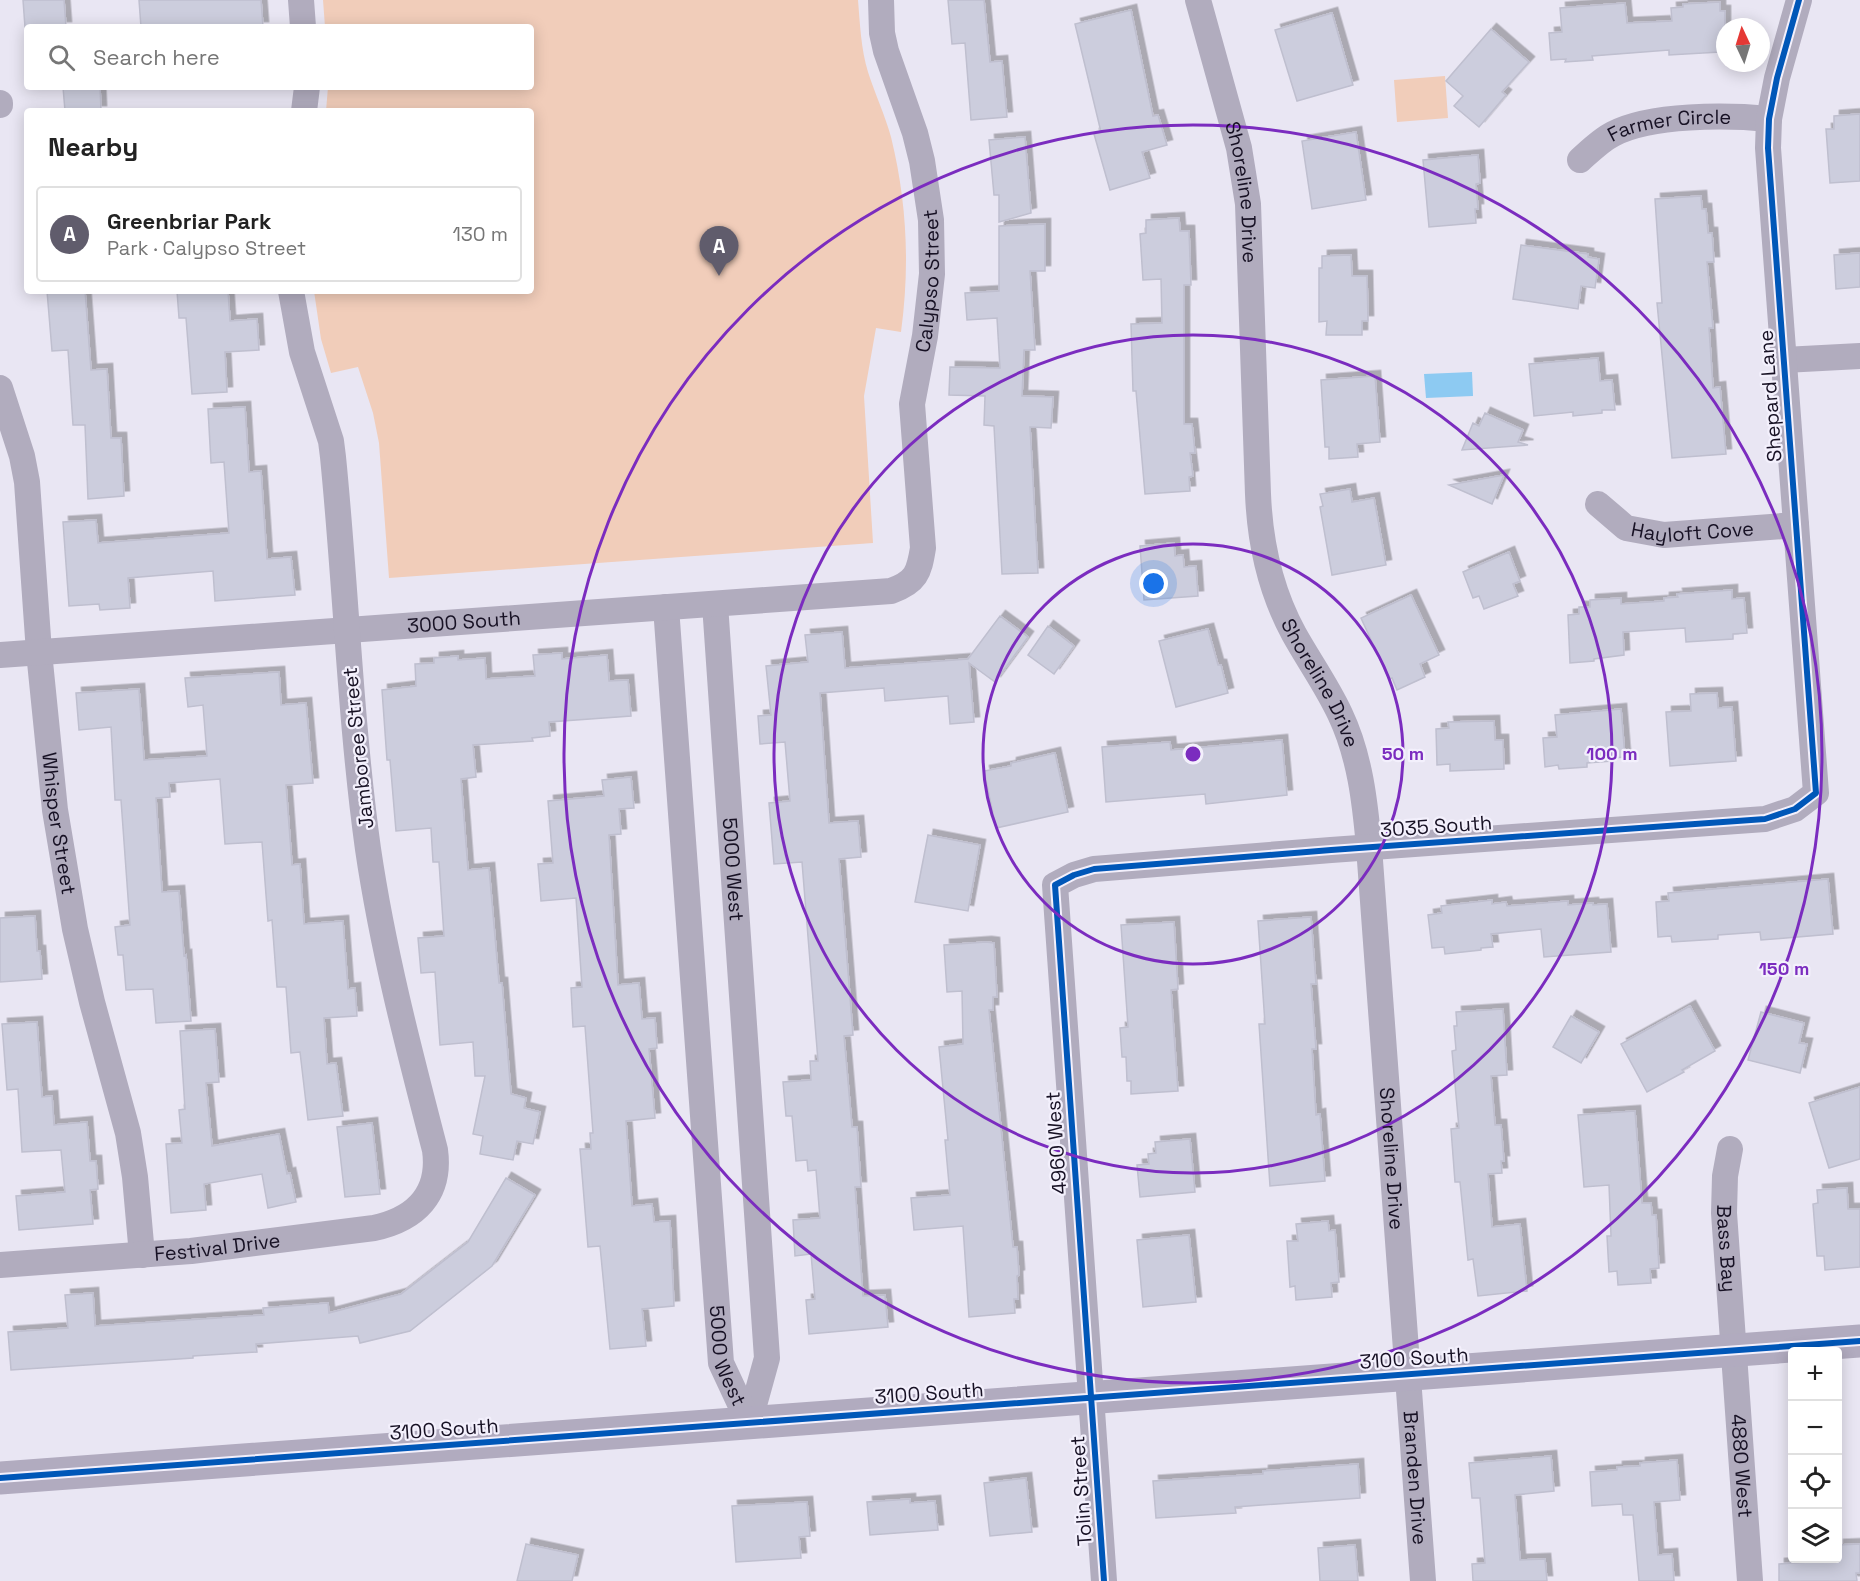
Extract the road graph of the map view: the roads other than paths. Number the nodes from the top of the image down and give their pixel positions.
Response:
1 (301, 0) edge
2 (881, 0) edge
3 (1198, 0) edge
4 (1799, 0) edge
5 (303, 24) edge
6 (307, 90) edge
7 (304, 108) edge
8 (1769, 119) junction
9 (1580, 160) dead end
10 (292, 294) edge
11 (1860, 356) edge
12 (1784, 360) junction
13 (0, 388) edge
14 (1598, 504) dead end
15 (1796, 525) junction
16 (920, 569) joint
17 (716, 604) junction
18 (666, 607) junction
19 (347, 630) junction
20 (39, 652) junction
21 (0, 655) edge
22 (1816, 793) joint
23 (1369, 847) junction
24 (1055, 885) joint
25 (1730, 1149) dead end
26 (423, 1201) joint
27 (142, 1255) junction
28 (0, 1265) edge
29 (1860, 1341) edge
30 (1733, 1350) junction
31 (1409, 1375) junction
32 (1091, 1398) junction
33 (749, 1423) junction
34 (0, 1478) edge
35 (1104, 1581) edge
36 (1423, 1581) edge
37 (1750, 1581) edge

1 - 5 street
2 - 16 street, Calypso Street
3 - 23 street, Shoreline Drive
4 - 8 street, Shepard Lane
6 - 7 street
8 - 9 street, Farmer Circle
8 - 12 street, Shepard Lane
10 - 19 street, Jamboree Street
11 - 12 street
12 - 15 street, Shepard Lane
13 - 20 street, Whisper Street
14 - 15 street, Hayloft Cove
15 - 22 street, Shepard Lane
16 - 17 street, 3000 South
17 - 18 street, 3000 South
17 - 33 street, 5000 West
18 - 19 street, 3000 South
18 - 33 street, 5000 West
19 - 20 street, 3000 South
19 - 26 street, Jamboree Street
20 - 21 street, 3000 South
20 - 27 street, Whisper Street
22 - 23 street, 3035 South
23 - 24 street, 3035 South
23 - 31 street, Shoreline Drive
24 - 32 street, 4960 West
25 - 30 street, Bass Bay
26 - 27 street, Festival Drive
27 - 28 street, Festival Drive
29 - 30 main road, 3100 South
30 - 31 main road, 3100 South
30 - 37 street, 4880 West
31 - 32 main road, 3100 South
31 - 36 street, Branden Drive
32 - 33 main road, 3100 South
32 - 35 street, Tolin Street
33 - 34 main road, 3100 South

